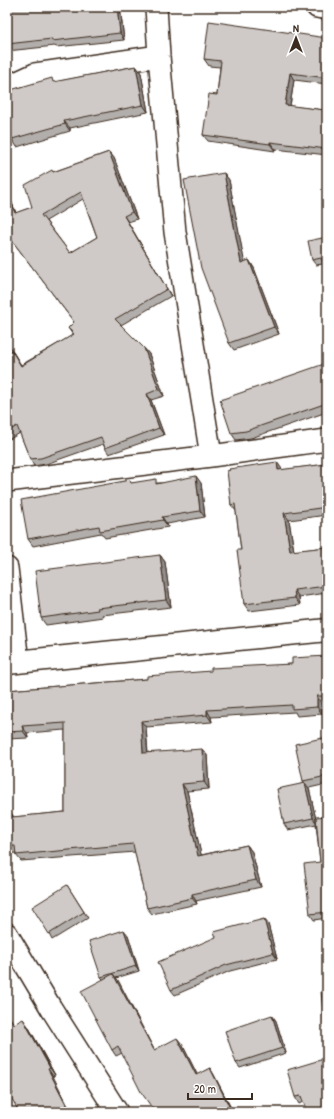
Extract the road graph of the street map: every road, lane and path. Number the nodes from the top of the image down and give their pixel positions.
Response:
1 (156, 7) edge
2 (317, 7) edge
3 (327, 9) edge
4 (159, 56) junction
5 (7, 86) edge
6 (327, 440) edge
7 (212, 456) junction
8 (7, 481) edge
9 (7, 568) edge
10 (327, 630) edge
11 (13, 663) edge
12 (7, 934) edge
13 (117, 1112) edge

1 - 4 street
2 - 3 street
4 - 5 street
4 - 7 street
6 - 7 street
7 - 8 street
9 - 11 street
10 - 11 main road
12 - 13 street

